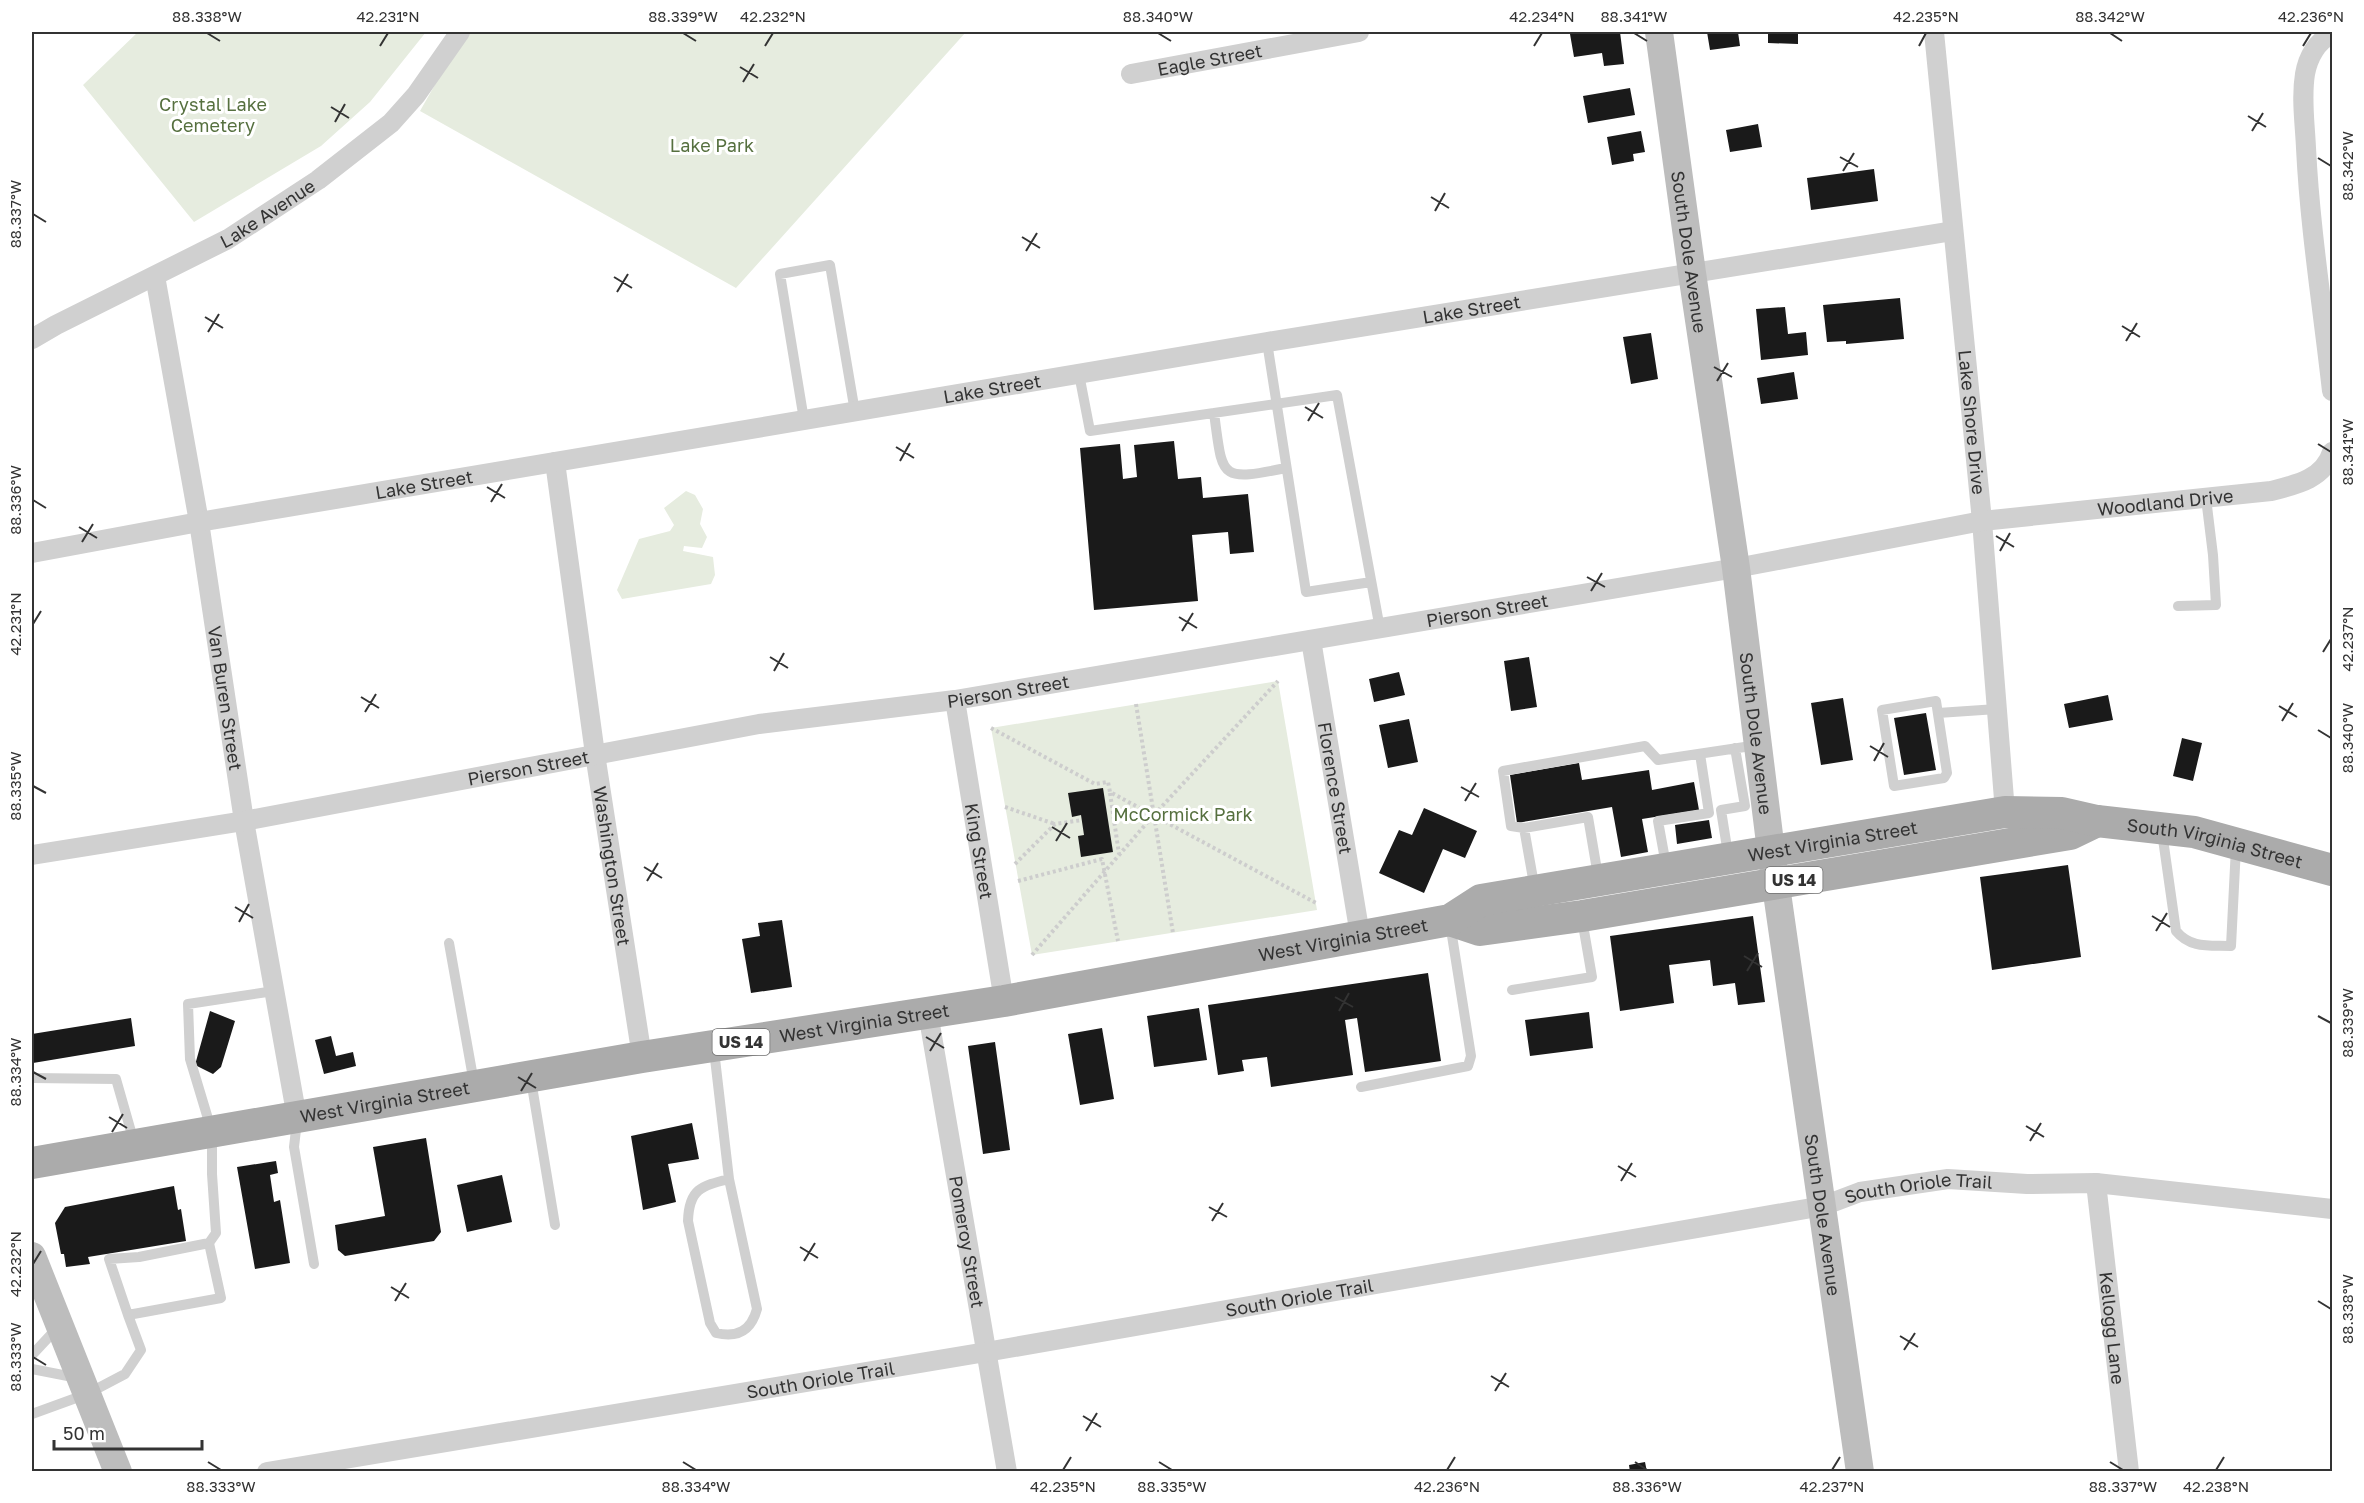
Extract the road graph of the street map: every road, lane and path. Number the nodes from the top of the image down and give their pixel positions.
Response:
1 (460, 32) edge
2 (1359, 32) edge
3 (1659, 32) edge
4 (1934, 32) edge
5 (2332, 34) edge
6 (1131, 74) dead end
7 (1953, 231) junction
8 (1692, 273) junction
9 (155, 276) junction
10 (32, 339) edge
11 (1267, 342) junction
12 (1078, 374) junction
13 (2332, 391) edge
14 (1276, 404) junction
15 (855, 412) junction
16 (1214, 413) junction
17 (804, 420) junction
18 (2332, 452) edge
19 (555, 462) junction
20 (1286, 468) junction
21 (2206, 498) junction
22 (1982, 521) junction
23 (199, 522) junction
24 (32, 553) edge
25 (1736, 568) junction
26 (1371, 582) junction
27 (2178, 606) dead end
28 (1380, 628) junction
29 (1311, 640) junction
30 (1278, 681) dead end
31 (955, 700) junction
32 (1136, 704) dead end
33 (1997, 709) junction
34 (1938, 713) junction
35 (991, 728) dead end
36 (1747, 747) junction
37 (595, 754) junction
38 (1700, 754) junction
39 (1110, 792) junction
40 (1756, 805) junction
41 (1005, 807) dead end
42 (1721, 810) junction
43 (2005, 812) junction
44 (1709, 813) junction
45 (1154, 816) junction
46 (1082, 820) dead end
47 (244, 821) junction
48 (2097, 821) junction
49 (1055, 824) junction
50 (1524, 828) junction
51 (2161, 828) junction
52 (2237, 844) junction
53 (1771, 851) junction
54 (32, 855) edge
55 (1119, 855) junction
56 (1729, 858) junction
57 (1015, 864) dead end
58 (1667, 870) junction
59 (2332, 870) edge
60 (1104, 872) junction
61 (1018, 881) dead end
62 (1588, 883) junction
63 (1777, 883) junction
64 (1535, 892) junction
65 (1316, 903) dead end
66 (1582, 916) junction
67 (1450, 920) junction
68 (1173, 933) dead end
69 (1360, 935) junction
70 (1118, 941) dead end
71 (449, 943) dead end
72 (1032, 955) dead end
73 (1512, 990) dead end
74 (274, 991) junction
75 (1004, 1001) junction
76 (928, 1013) junction
77 (714, 1046) junction
78 (642, 1057) junction
79 (530, 1077) junction
80 (32, 1078) edge
81 (474, 1087) junction
82 (1361, 1087) dead end
83 (297, 1118) junction
84 (212, 1132) junction
85 (135, 1145) junction
86 (32, 1163) edge
87 (729, 1179) junction
88 (2096, 1183) junction
89 (1823, 1206) junction
90 (2332, 1209) edge
91 (555, 1225) dead end
92 (209, 1243) junction
93 (32, 1256) edge
94 (314, 1264) dead end
95 (128, 1315) junction
96 (59, 1326) junction
97 (986, 1352) junction
98 (32, 1355) edge
99 (32, 1369) edge
100 (83, 1387) junction
101 (32, 1414) edge
102 (118, 1472) edge
103 (267, 1472) edge
104 (1007, 1472) edge
105 (1860, 1472) edge
106 (2129, 1472) edge

1 - 9 street, Lake Avenue
2 - 6 street, Eagle Street
3 - 8 street, South Dole Avenue
4 - 7 street, Lake Shore Drive
5 - 13 street
7 - 8 street, Lake Street
7 - 22 street, Lake Shore Drive
8 - 11 street, Lake Street
8 - 25 street, South Dole Avenue
9 - 10 street, Lake Avenue
9 - 23 street, Van Buren Street
11 - 12 street, Lake Street
11 - 14 lane
12 - 15 street, Lake Street
12 - 16 lane
14 - 16 lane
14 - 20 lane
14 - 26 lane
15 - 17 street, Lake Street
15 - 17 lane
16 - 20 lane
17 - 19 street, Lake Street
18 - 21 street, Woodland Drive
19 - 23 street, Lake Street
19 - 37 street, Washington Street
20 - 26 lane
21 - 22 street, Woodland Drive
21 - 27 lane
22 - 25 street, Pierson Street
22 - 33 street, Lake Shore Drive
23 - 24 street, Lake Street
23 - 47 street, Van Buren Street
25 - 28 street, Pierson Street
25 - 36 street, South Dole Avenue
26 - 28 lane
28 - 29 street, Pierson Street
29 - 31 street, Pierson Street
29 - 69 street, Florence Street
30 - 45 path
31 - 37 street, Pierson Street
31 - 75 street, King Street
32 - 45 path
33 - 34 lane
33 - 43 street, Lake Shore Drive
34 - 34 lane
35 - 39 path
36 - 38 lane
36 - 40 street, South Dole Avenue
37 - 47 street, Pierson Street
37 - 78 street, Washington Street
38 - 44 lane
38 - 50 lane
39 - 45 path
39 - 55 path
40 - 42 lane
40 - 53 street, South Dole Avenue
41 - 49 path
42 - 44 lane
42 - 56 lane
43 - 48 main road, South Virginia Street / US 14
43 - 53 main road, West Virginia Street / US 14
44 - 58 lane
45 - 55 path
45 - 65 path
45 - 68 path
46 - 49 path
47 - 54 street, Pierson Street
47 - 74 street, Van Buren Street
48 - 51 main road, South Virginia Street / US 14
48 - 63 main road, West Virginia Street / US 14
49 - 57 path
50 - 62 lane
50 - 64 lane
51 - 52 main road, South Virginia Street / US 14
51 - 52 lane
52 - 59 main road, South Virginia Street / US 14
53 - 56 main road, West Virginia Street / US 14
53 - 63 street, South Dole Avenue
55 - 60 path
56 - 58 main road, West Virginia Street / US 14
58 - 62 main road, West Virginia Street / US 14
60 - 61 path
60 - 70 path
60 - 72 path
62 - 64 main road, West Virginia Street / US 14
62 - 66 main road
63 - 66 main road, West Virginia Street / US 14
63 - 89 street, South Dole Avenue
64 - 67 main road, West Virginia Street / US 14
66 - 67 main road, West Virginia Street / US 14
66 - 73 lane
67 - 69 main road, West Virginia Street / US 14
67 - 82 lane
69 - 75 main road, West Virginia Street / US 14
71 - 81 lane
74 - 83 street, Van Buren Street
74 - 84 lane
75 - 76 main road, West Virginia Street / US 14
76 - 77 main road, West Virginia Street / US 14
76 - 97 street, Pomeroy Street
77 - 78 main road, West Virginia Street / US 14
77 - 87 lane
78 - 79 main road, West Virginia Street / US 14
79 - 81 main road, West Virginia Street / US 14
79 - 91 lane
80 - 85 lane
81 - 83 main road, West Virginia Street / US 14
83 - 84 main road, West Virginia Street / US 14
83 - 94 lane
84 - 85 main road, West Virginia Street / US 14
84 - 92 lane
85 - 86 main road, West Virginia Street / US 14
87 - 87 lane
88 - 89 street, South Oriole Trail
88 - 90 street, South Oriole Trail
88 - 106 street, Kellogg Lane
89 - 97 street, South Oriole Trail
89 - 105 street, South Dole Avenue
92 - 95 lane
92 - 95 lane
93 - 96 street
95 - 100 lane
96 - 98 lane
96 - 100 street
97 - 103 street, South Oriole Trail
97 - 104 street, Pomeroy Street
99 - 100 lane
100 - 101 lane
100 - 102 street

